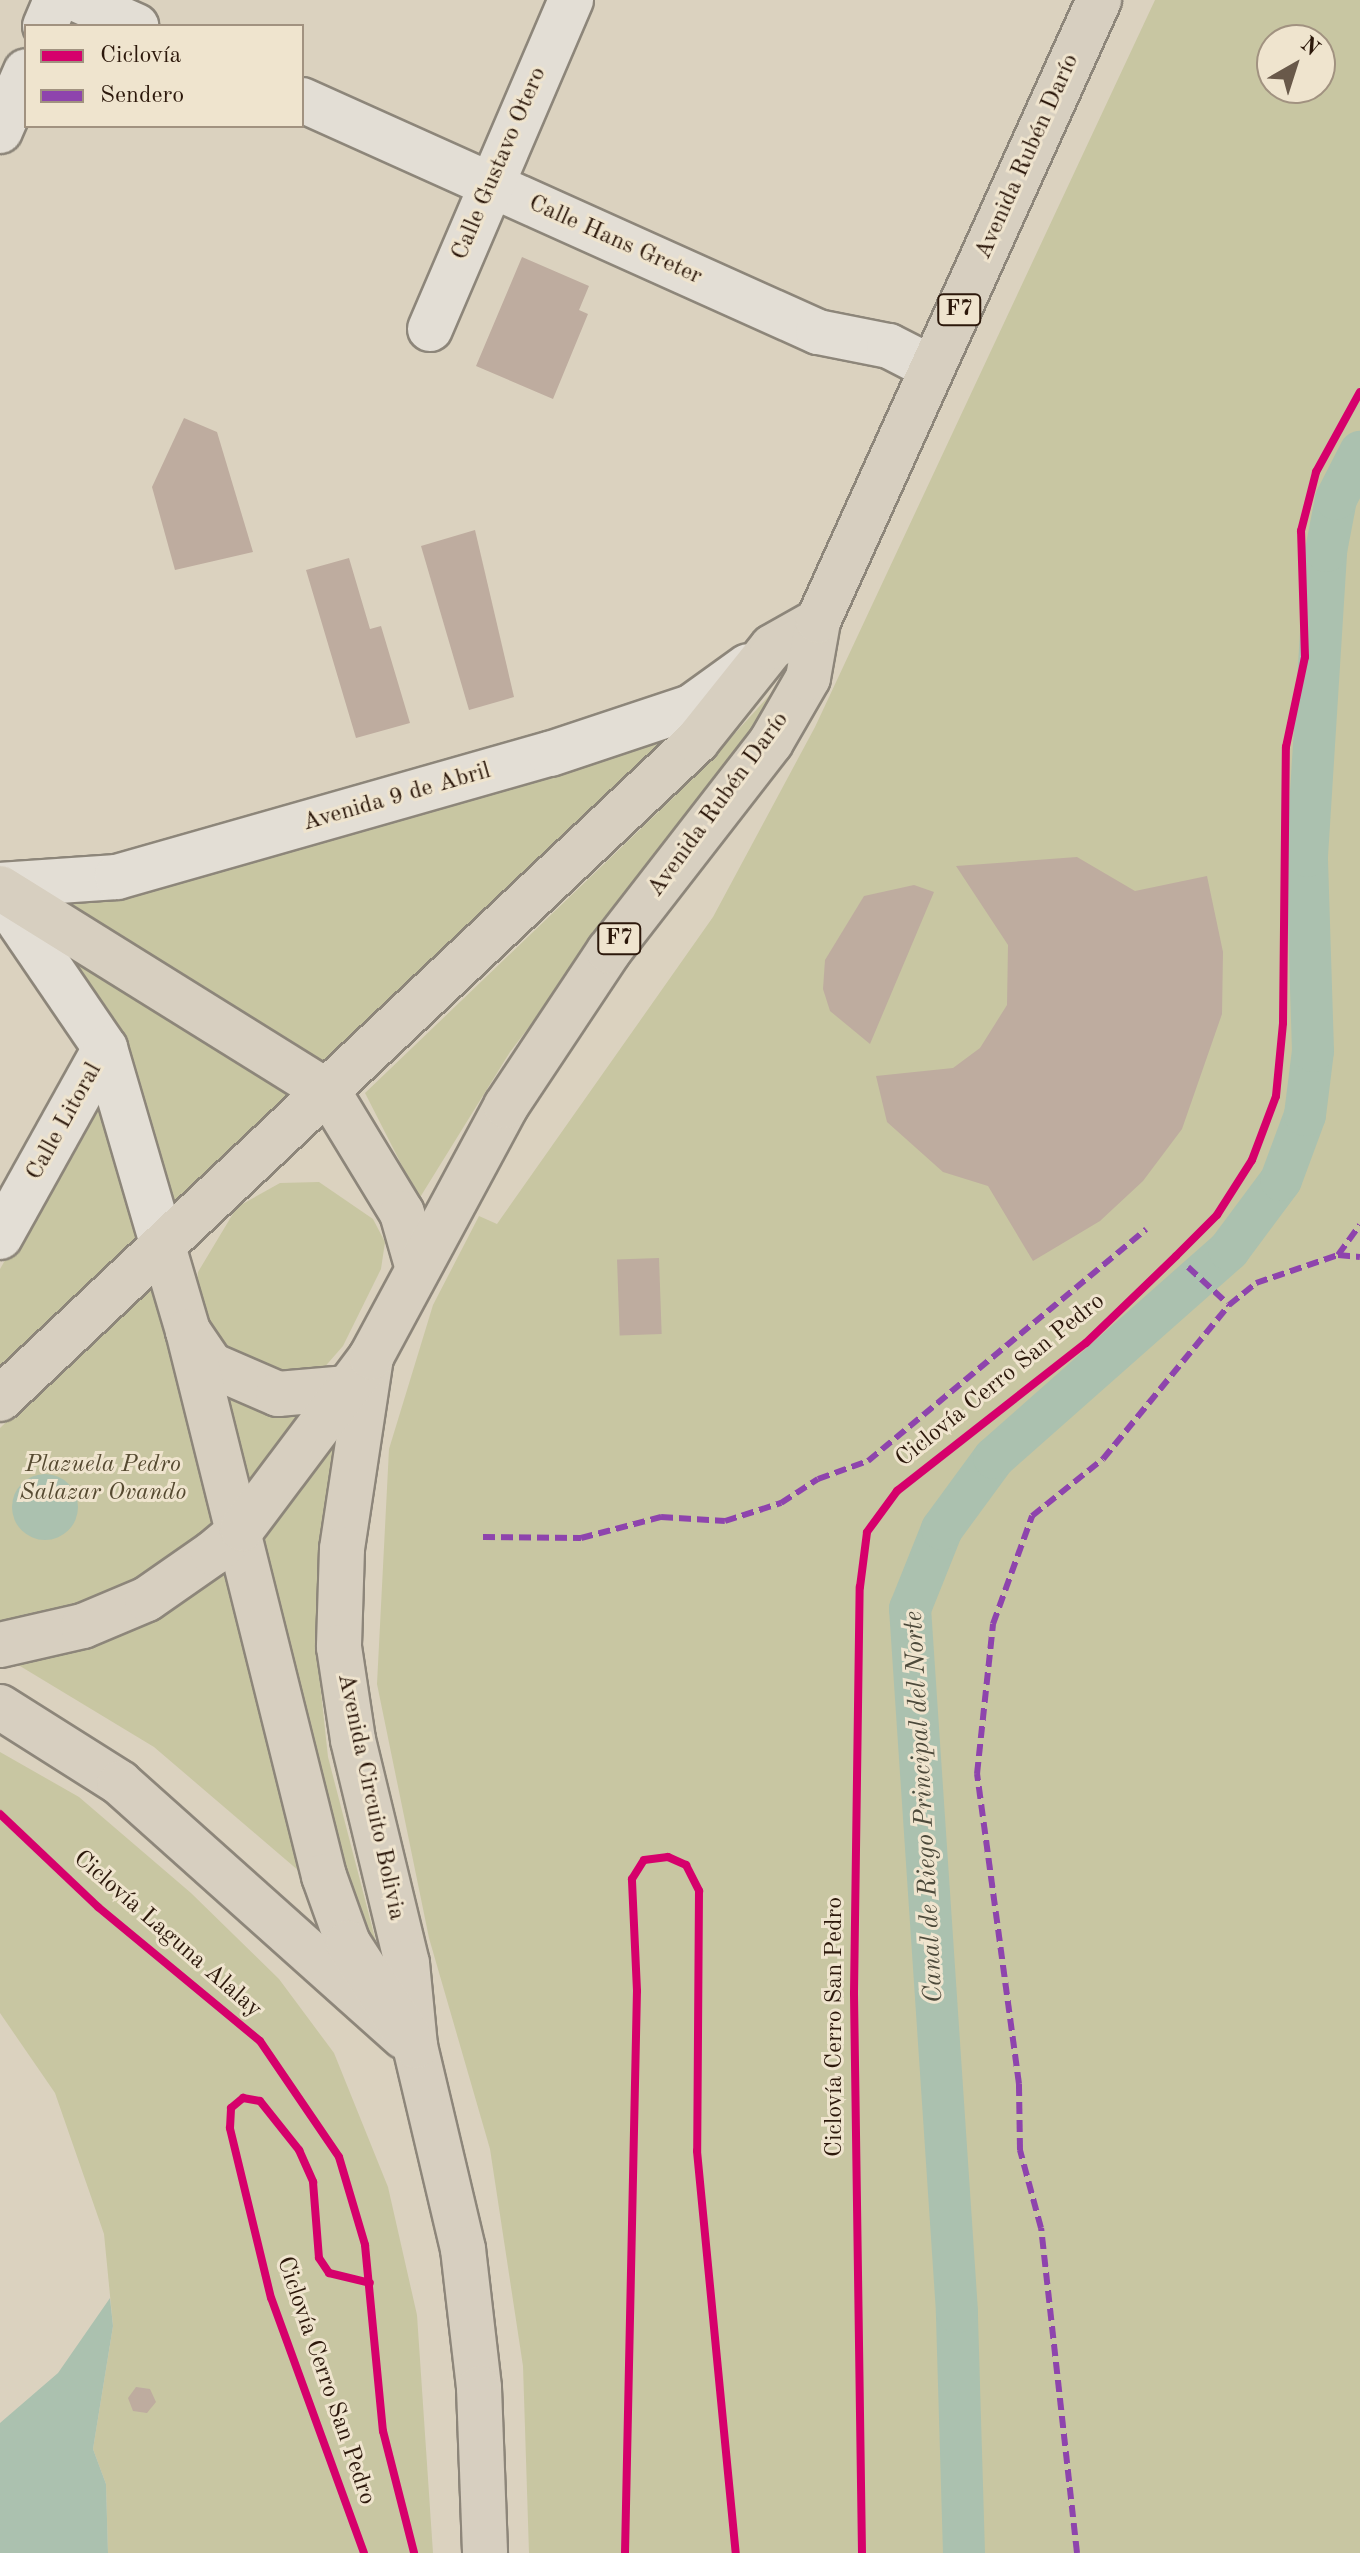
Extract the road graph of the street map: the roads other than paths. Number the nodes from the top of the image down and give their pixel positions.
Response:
1 (56, 0) edge
2 (78, 0) edge
3 (571, 0) edge
4 (1099, 0) edge
5 (46, 24) edge
6 (132, 24) edge
7 (24, 76) edge
8 (304, 101) edge
9 (0, 131) edge
10 (490, 184) junction
11 (430, 329) dead end
12 (932, 368) junction
13 (818, 621) junction
14 (772, 647) junction
15 (0, 889) edge
16 (105, 1048) junction
17 (329, 1093) junction
18 (0, 1237) edge
19 (163, 1246) junction
20 (416, 1262) junction
21 (188, 1331) junction
22 (358, 1372) junction
23 (0, 1399) edge
24 (242, 1529) junction
25 (0, 1645) edge
26 (0, 1707) edge
27 (415, 2046) junction
28 (485, 2553) edge

1 - 5 street
2 - 6 street
3 - 10 street, Calle Gustavo Otero
4 - 12 main road, Avenida Rubén Darío / F7
7 - 9 street
8 - 10 street, Calle Hans Greter
10 - 11 street, Calle Gustavo Otero
10 - 12 street, Calle Hans Greter
12 - 13 main road, Avenida Rubén Darío / F7
13 - 14 main road
13 - 20 main road, Avenida Rubén Darío / F7
14 - 15 street, Avenida 9 de Abril
14 - 17 main road
15 - 16 street
15 - 17 main road
16 - 18 street, Calle Litoral
16 - 19 street
17 - 19 main road
17 - 20 main road
19 - 21 main road
19 - 23 main road
20 - 22 main road, F7
21 - 22 main road
21 - 24 main road
22 - 24 main road
22 - 27 main road, Avenida Circuito Bolivia
24 - 25 main road
24 - 27 main road
26 - 27 main road
27 - 28 main road, Avenida Circuito Bolivia

